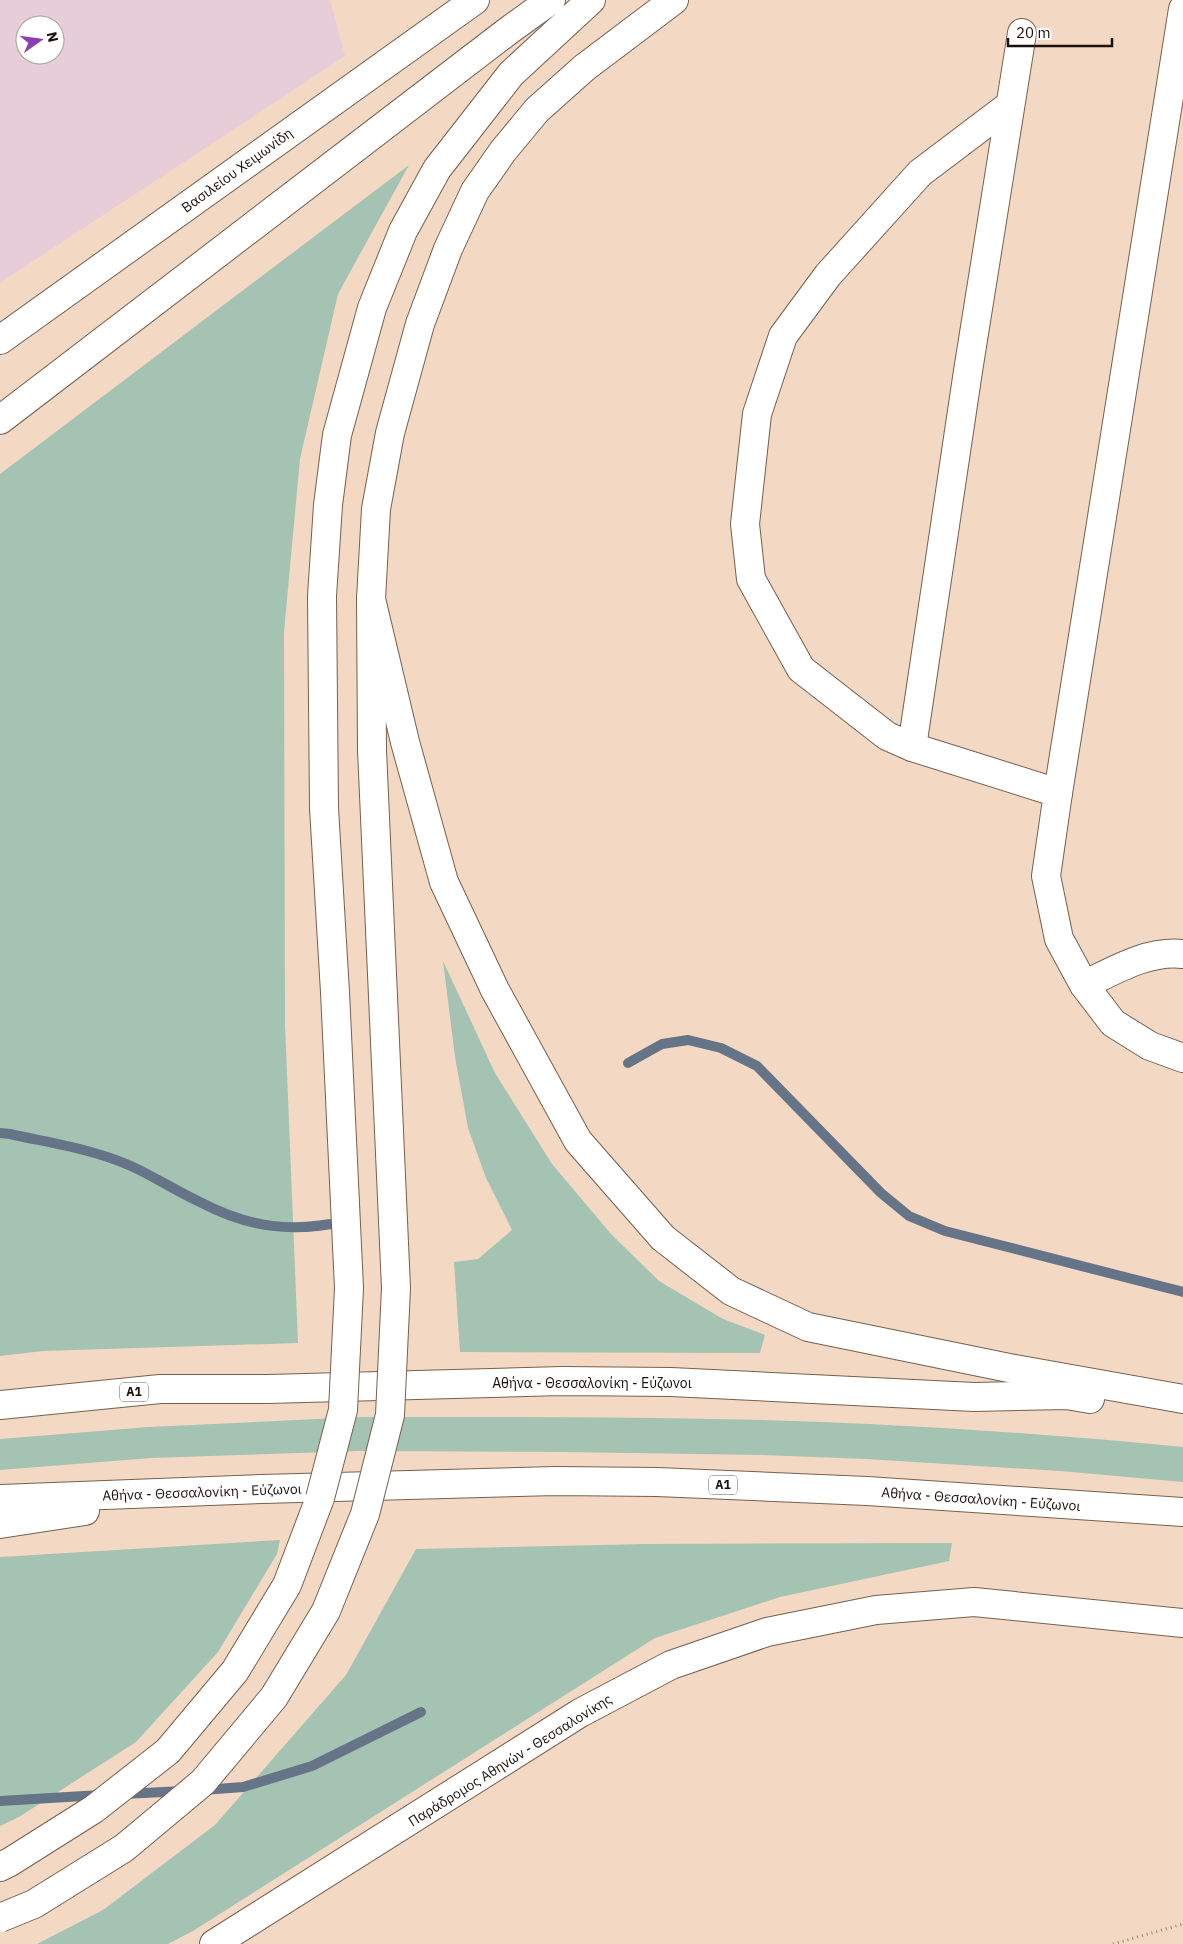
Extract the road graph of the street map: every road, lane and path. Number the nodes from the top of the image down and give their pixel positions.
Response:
1 (475, 0) edge
2 (551, 0) edge
3 (591, 0) edge
4 (674, 0) edge
5 (1183, 9) edge
6 (1022, 33) dead end
7 (1010, 105) junction
8 (0, 340) edge
9 (0, 420) edge
10 (371, 599) junction
11 (912, 747) junction
12 (1058, 793) junction
13 (1183, 954) edge
14 (1084, 985) junction
15 (1183, 1058) edge
16 (1183, 1399) edge
17 (0, 1405) edge
18 (1183, 1412) edge
19 (262, 1488) junction
20 (0, 1499) edge
21 (1183, 1512) edge
22 (0, 1524) edge
23 (1183, 1623) edge
24 (0, 1867) edge
25 (0, 1918) edge
26 (1183, 1924) edge
27 (214, 1944) edge
28 (1113, 1944) edge

1 - 8 main road, Βασιλείου Χειμωνίδη
2 - 9 main road
3 - 24 main road, bridge
4 - 10 main road
5 - 12 main road
6 - 7 main road
7 - 11 main road
7 - 11 main road
10 - 16 main road
10 - 25 main road, bridge
11 - 12 main road
12 - 14 main road
13 - 14 main road
14 - 15 main road
17 - 18 main road, Αθήνα - Θεσσαλονίκη - Εύζωνοι / Α1
19 - 20 main road, Αθήνα - Θεσσαλονίκη - Εύζωνοι / Α1
19 - 21 main road, Αθήνα - Θεσσαλονίκη - Εύζωνοι / Α1
19 - 22 main road
23 - 27 main road, Παράδρομος Αθηνών - Θεσσαλονίκης
26 - 28 path

